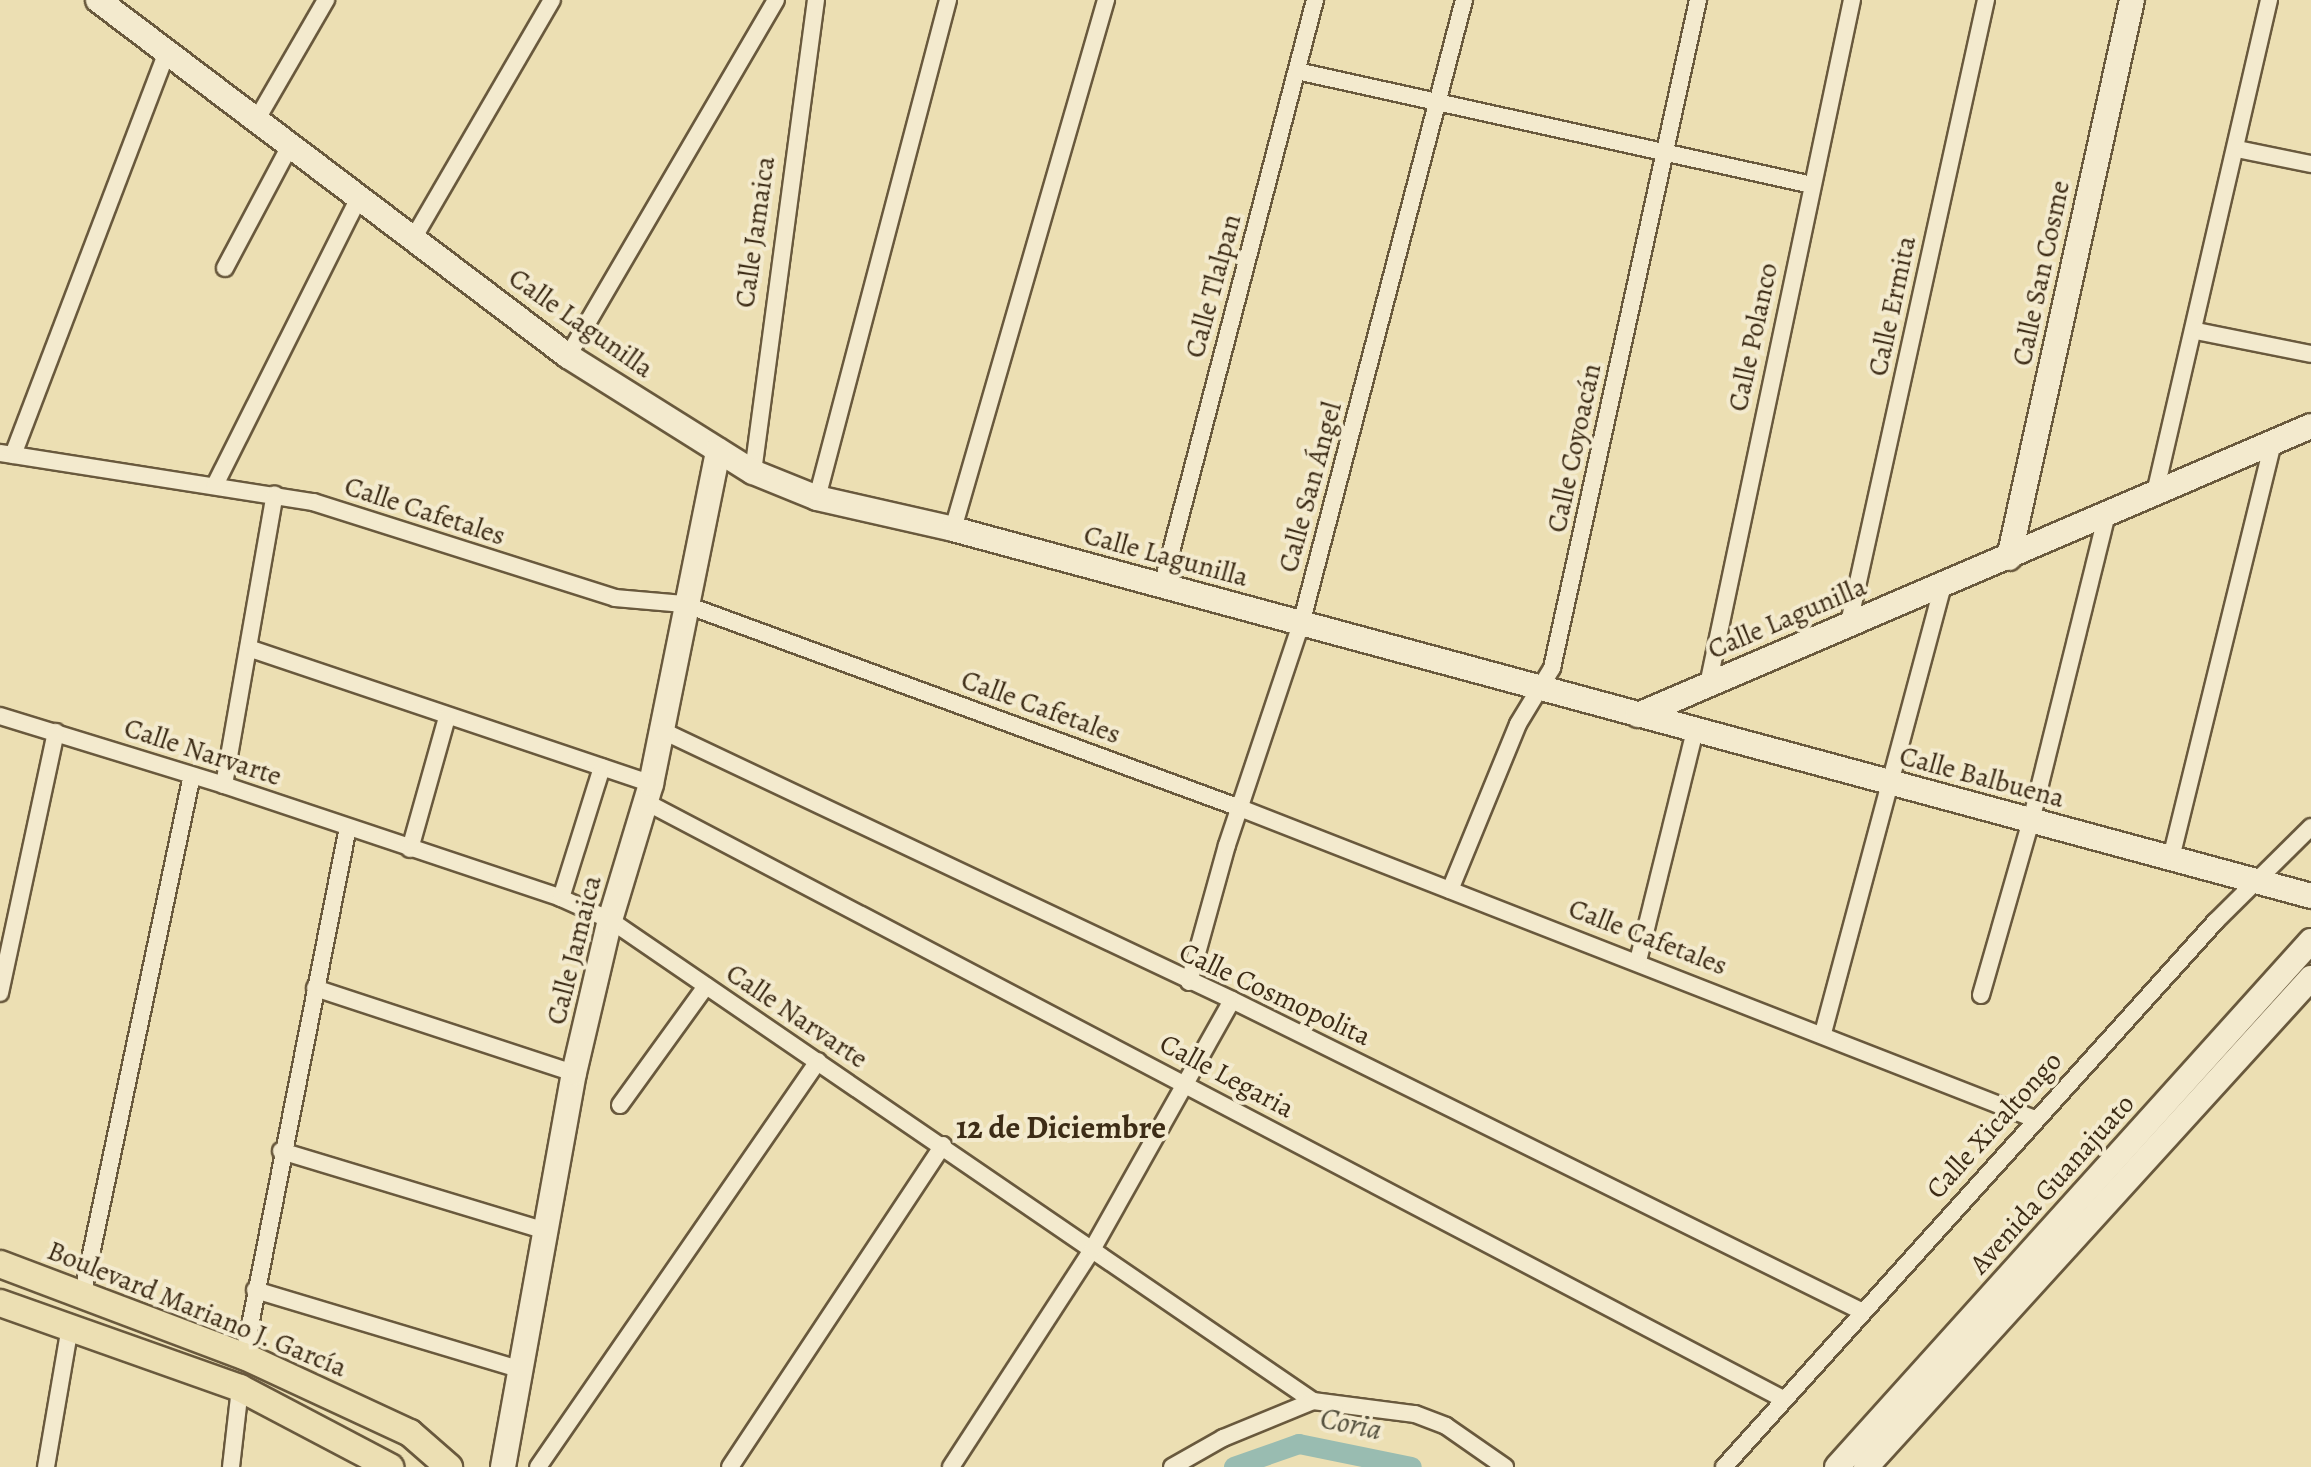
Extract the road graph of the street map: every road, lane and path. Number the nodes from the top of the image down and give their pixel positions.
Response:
1 (326, 0) edge
2 (552, 0) edge
3 (776, 0) edge
4 (816, 0) edge
5 (948, 0) edge
6 (1106, 0) edge
7 (1315, 0) edge
8 (1464, 0) edge
9 (1698, 0) edge
10 (1852, 0) edge
11 (1986, 0) edge
12 (2132, 0) edge
13 (2269, 0) edge
14 (100, 1) edge
15 (167, 52) junction
16 (1297, 71) junction
17 (1438, 105) junction
18 (257, 119) junction
19 (291, 144) junction
20 (2237, 149) junction
21 (1665, 152) junction
22 (2311, 164) edge
23 (1812, 185) junction
24 (360, 196) junction
25 (414, 237) junction
26 (225, 268) dead end
27 (2196, 331) junction
28 (2311, 354) edge
29 (568, 356) junction
30 (2311, 426) edge
31 (2273, 443) junction
32 (718, 451) junction
33 (6, 454) edge
34 (753, 472) junction
35 (215, 485) junction
36 (2155, 493) junction
37 (275, 494) junction
38 (817, 498) junction
39 (2107, 514) junction
40 (953, 529) junction
41 (2009, 558) junction
42 (1162, 586) junction
43 (1942, 588) junction
44 (684, 604) junction
45 (1849, 623) junction
46 (1301, 624) junction
47 (251, 649) junction
48 (1708, 685) junction
49 (1541, 689) junction
50 (1638, 715) junction
51 (0, 716) edge
52 (447, 717) junction
53 (663, 731) junction
54 (1695, 731) junction
55 (56, 732) junction
56 (602, 767) junction
57 (192, 775) junction
58 (1892, 783) junction
59 (224, 785) junction
60 (648, 793) junction
61 (1240, 808) junction
62 (2031, 821) junction
63 (348, 827) junction
64 (2311, 827) edge
65 (410, 849) junction
66 (2171, 858) junction
67 (2254, 880) junction
68 (1450, 890) junction
69 (2311, 896) edge
70 (561, 898) junction
71 (610, 920) junction
72 (2311, 941) edge
73 (1638, 961) junction
74 (2311, 978) edge
75 (1189, 982) junction
76 (706, 986) junction
77 (315, 988) junction
78 (0, 993) edge
79 (1981, 995) dead end
80 (1232, 1000) junction
81 (1823, 1033) junction
82 (818, 1061) junction
83 (574, 1073) junction
84 (1182, 1081) junction
85 (620, 1105) dead end
86 (2035, 1119) junction
87 (943, 1145) junction
88 (281, 1151) junction
89 (546, 1231) junction
90 (1093, 1248) junction
91 (0, 1264) edge
92 (255, 1290) junction
93 (82, 1297) junction
94 (0, 1303) edge
95 (1861, 1311) junction
96 (70, 1326) junction
97 (244, 1356) junction
98 (521, 1370) junction
99 (240, 1388) junction
100 (1783, 1399) junction
101 (1313, 1401) junction
102 (46, 1467) edge
103 (231, 1467) edge
104 (390, 1467) edge
105 (449, 1467) edge
106 (503, 1467) edge
107 (538, 1467) edge
108 (730, 1467) edge
109 (951, 1467) edge
110 (1172, 1467) edge
111 (1505, 1467) edge
112 (1724, 1467) edge
113 (1837, 1467) edge
114 (1866, 1467) edge

1 - 18 street
2 - 25 street
3 - 29 street
4 - 34 street, Calle Jamaica
5 - 38 street
6 - 40 street
7 - 16 street, Calle Tlalpan
8 - 17 street, Calle San Ángel
9 - 21 street, Calle Coyoacán
10 - 23 street, Calle Polanco
11 - 45 street, Calle Ermita
12 - 41 street, Calle San Cosme
13 - 20 street
14 - 15 street, Calle Lagunilla
15 - 18 street, Calle Lagunilla
15 - 33 street
16 - 17 street
16 - 42 street, Calle Tlalpan
17 - 21 street
17 - 46 street, Calle San Ángel
18 - 19 street, Calle Lagunilla
19 - 24 street, Calle Lagunilla
19 - 26 street
20 - 22 street
20 - 27 street
21 - 23 street
21 - 49 street, Calle Coyoacán
23 - 48 street, Calle Polanco
24 - 25 street, Calle Lagunilla
24 - 35 street
25 - 29 street, Calle Lagunilla
27 - 28 street
27 - 36 street
29 - 32 street, Calle Lagunilla
30 - 31 street, Calle Lagunilla
31 - 36 street, Calle Lagunilla
31 - 66 street
32 - 34 street, Calle Lagunilla
32 - 44 street, Calle Jamaica
33 - 35 street, Calle Cafetales
34 - 38 street, Calle Lagunilla
35 - 37 street, Calle Cafetales
36 - 39 street, Calle Lagunilla
37 - 44 street, Calle Cafetales
37 - 47 street
38 - 40 street, Calle Lagunilla
39 - 41 street, Calle Lagunilla
39 - 62 street
40 - 42 street, Calle Lagunilla
41 - 43 street, Calle Lagunilla
42 - 46 street, Calle Lagunilla
43 - 45 street, Calle Lagunilla
43 - 58 street
44 - 53 street, Calle Jamaica
44 - 61 street, Calle Cafetales
45 - 48 street, Calle Lagunilla
46 - 49 street, Calle Lagunilla
46 - 61 street, Calle San Ángel
47 - 52 street, Calle Legaria
47 - 59 street
48 - 50 street, Calle Lagunilla
49 - 50 street, Calle Lagunilla
49 - 68 street, Calle Coyoacán
50 - 54 street, Calle Balbuena
51 - 55 street, Calle Narvarte
52 - 56 street, Calle Legaria
52 - 65 street
53 - 60 street, Calle Jamaica
53 - 75 street, Calle Cosmopolita
54 - 58 street, Calle Balbuena
54 - 73 street
55 - 57 street, Calle Narvarte
55 - 78 street
56 - 60 street, Calle Legaria
56 - 70 street
57 - 59 street, Calle Narvarte
57 - 93 street
58 - 62 street, Calle Balbuena
58 - 81 street
59 - 63 street, Calle Narvarte
60 - 71 street, Calle Jamaica
60 - 84 street, Calle Legaria
61 - 68 street, Calle Cafetales
61 - 75 street, Calle San Ángel
62 - 66 street, Calle Balbuena
62 - 79 street
63 - 65 street, Calle Narvarte
63 - 77 street
64 - 67 street, Calle Xicaltongo
65 - 70 street, Calle Narvarte
66 - 67 street, Calle Balbuena
67 - 69 street, Calle Balbuena
67 - 86 street, Calle Xicaltongo
68 - 73 street, Calle Cafetales
70 - 71 street, Calle Narvarte
71 - 76 street, Calle Narvarte
71 - 83 street, Calle Jamaica
72 - 113 street, Avenida Guanajuato
73 - 81 street, Calle Cafetales
74 - 114 street, Avenida Guanajuato
75 - 80 street, Calle Cosmopolita
76 - 82 street, Calle Narvarte
76 - 85 street
77 - 83 street
77 - 88 street
80 - 84 street
80 - 95 street, Calle Cosmopolita
81 - 86 street, Calle Cafetales
82 - 87 street, Calle Narvarte
82 - 107 street
83 - 89 street, Calle Jamaica
84 - 90 street
84 - 100 street, Calle Legaria
86 - 95 street, Calle Xicaltongo
87 - 90 street, Calle Narvarte
87 - 108 street
88 - 89 street
88 - 92 street
89 - 98 street, Calle Jamaica
90 - 101 street, Calle Narvarte
90 - 109 street
91 - 93 main road, Boulevard Mariano J. García
92 - 97 street
92 - 98 street
93 - 97 main road, Boulevard Mariano J. García
94 - 96 main road, Boulevard Mariano J. García
95 - 100 street, Calle Xicaltongo
96 - 99 main road, Boulevard Mariano J. García
96 - 102 street
97 - 105 main road, Boulevard Mariano J. García
98 - 106 street, Calle Jamaica
99 - 103 street
99 - 104 main road, Boulevard Mariano J. García
100 - 112 street, Calle Xicaltongo
101 - 110 street
101 - 111 street, Calle Narvarte

